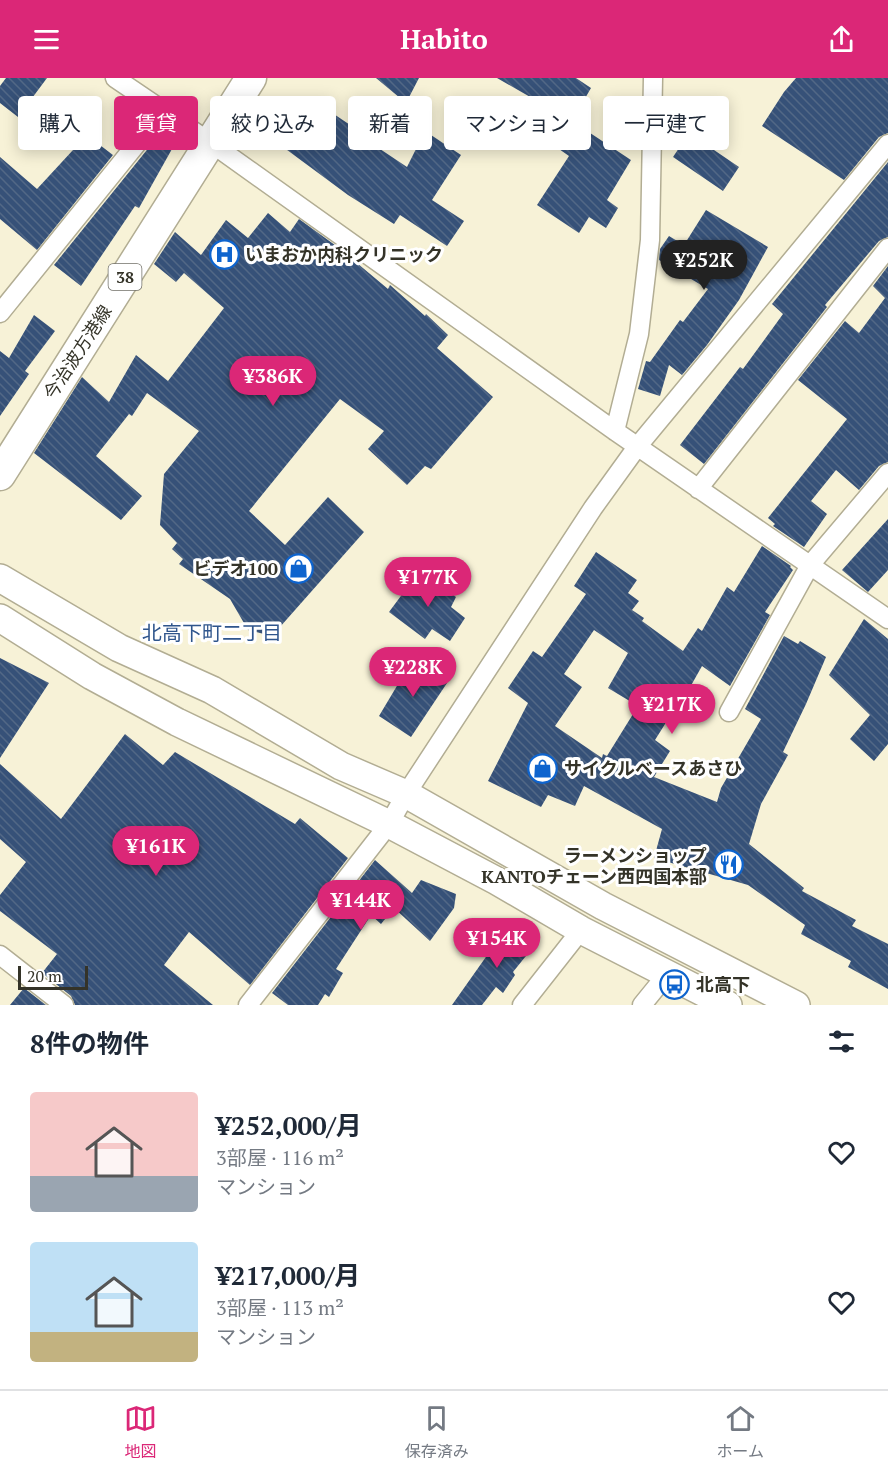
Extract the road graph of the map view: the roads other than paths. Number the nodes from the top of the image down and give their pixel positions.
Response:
1 (115, 78) edge
2 (251, 78) edge
3 (653, 78) edge
4 (143, 96) edge
5 (240, 96) edge
6 (888, 144) edge
7 (210, 145) edge
8 (132, 150) edge
9 (221, 150) edge
10 (888, 248) edge
11 (0, 313) edge
12 (615, 431) junction
13 (637, 447) junction
14 (888, 473) edge
15 (0, 476) edge
16 (698, 489) junction
17 (810, 565) junction
18 (0, 578) edge
19 (0, 618) edge
20 (888, 619) edge
21 (729, 712) dead end
22 (406, 794) junction
23 (389, 824) junction
24 (582, 930) junction
25 (0, 955) edge
26 (668, 973) junction
27 (64, 1005) edge
28 (248, 1005) edge
29 (522, 1005) edge
30 (642, 1005) edge
31 (728, 1005) edge
32 (796, 1005) edge

1 - 4 street
2 - 5 main road, 今治波方港線 / 38
3 - 12 street
6 - 13 street
7 - 15 main road, 今治波方港線 / 38
8 - 11 street
9 - 12 street
10 - 16 street
12 - 13 street
13 - 16 street
13 - 22 street
14 - 17 street
16 - 17 street
17 - 20 street
17 - 21 street
18 - 22 street
19 - 23 street
22 - 23 street
22 - 32 street
23 - 24 street
23 - 28 street
24 - 26 street
24 - 29 street
25 - 27 street
26 - 30 street
26 - 31 street

